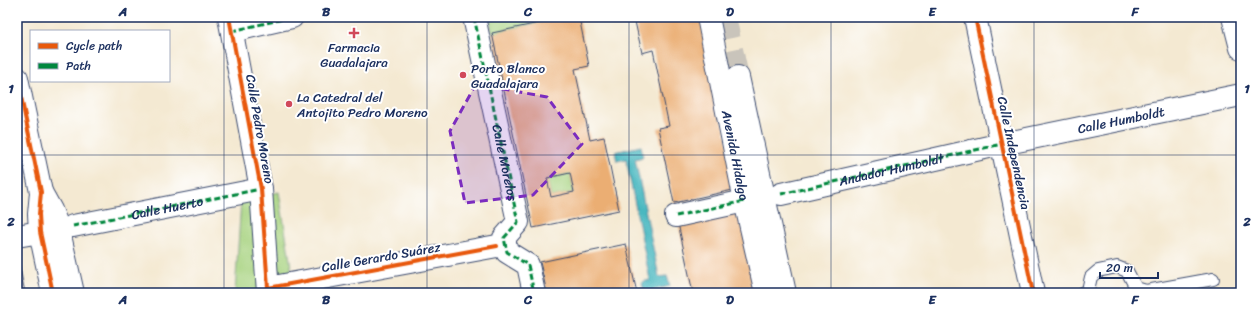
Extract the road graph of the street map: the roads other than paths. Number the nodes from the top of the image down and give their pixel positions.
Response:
1 (292, 17) edge
2 (474, 17) edge
3 (708, 17) edge
4 (975, 17) edge
5 (1233, 17) edge
6 (231, 24) edge
7 (1241, 48) edge
8 (738, 77) tunnel mouth
9 (17, 78) edge
10 (1241, 95) edge
11 (1002, 144) junction
12 (261, 189) junction
13 (41, 192) junction
14 (781, 194) dead end
15 (745, 201) junction
16 (676, 216) dead end
17 (74, 226) dead end
18 (40, 232) junction
19 (17, 236) edge
20 (497, 246) dead end
21 (1212, 279) dead end
22 (268, 290) edge
23 (53, 293) edge
24 (73, 293) edge
25 (534, 293) edge
26 (766, 293) edge
27 (785, 293) edge
28 (1033, 293) edge
29 (1084, 293) edge

1 - 6 street
2 - 25 street, Calle Morelos
3 - 15 street, Avenida Hidalgo
4 - 11 street, Calle Independencia
5 - 7 street
6 - 12 street, Calle Pedro Moreno
8 - 27 street, Avenida Hidalgo
9 - 13 street
10 - 11 street, Calle Humboldt
11 - 14 street, Andador Humboldt
11 - 28 street, Calle Independencia
12 - 17 street, Calle Huerto
12 - 22 street, Calle Pedro Moreno
13 - 18 street
13 - 24 street
15 - 16 street
15 - 26 street, Avenida Hidalgo
18 - 19 street
18 - 23 street
20 - 22 street, Calle Gerardo Suárez
21 - 29 lane

